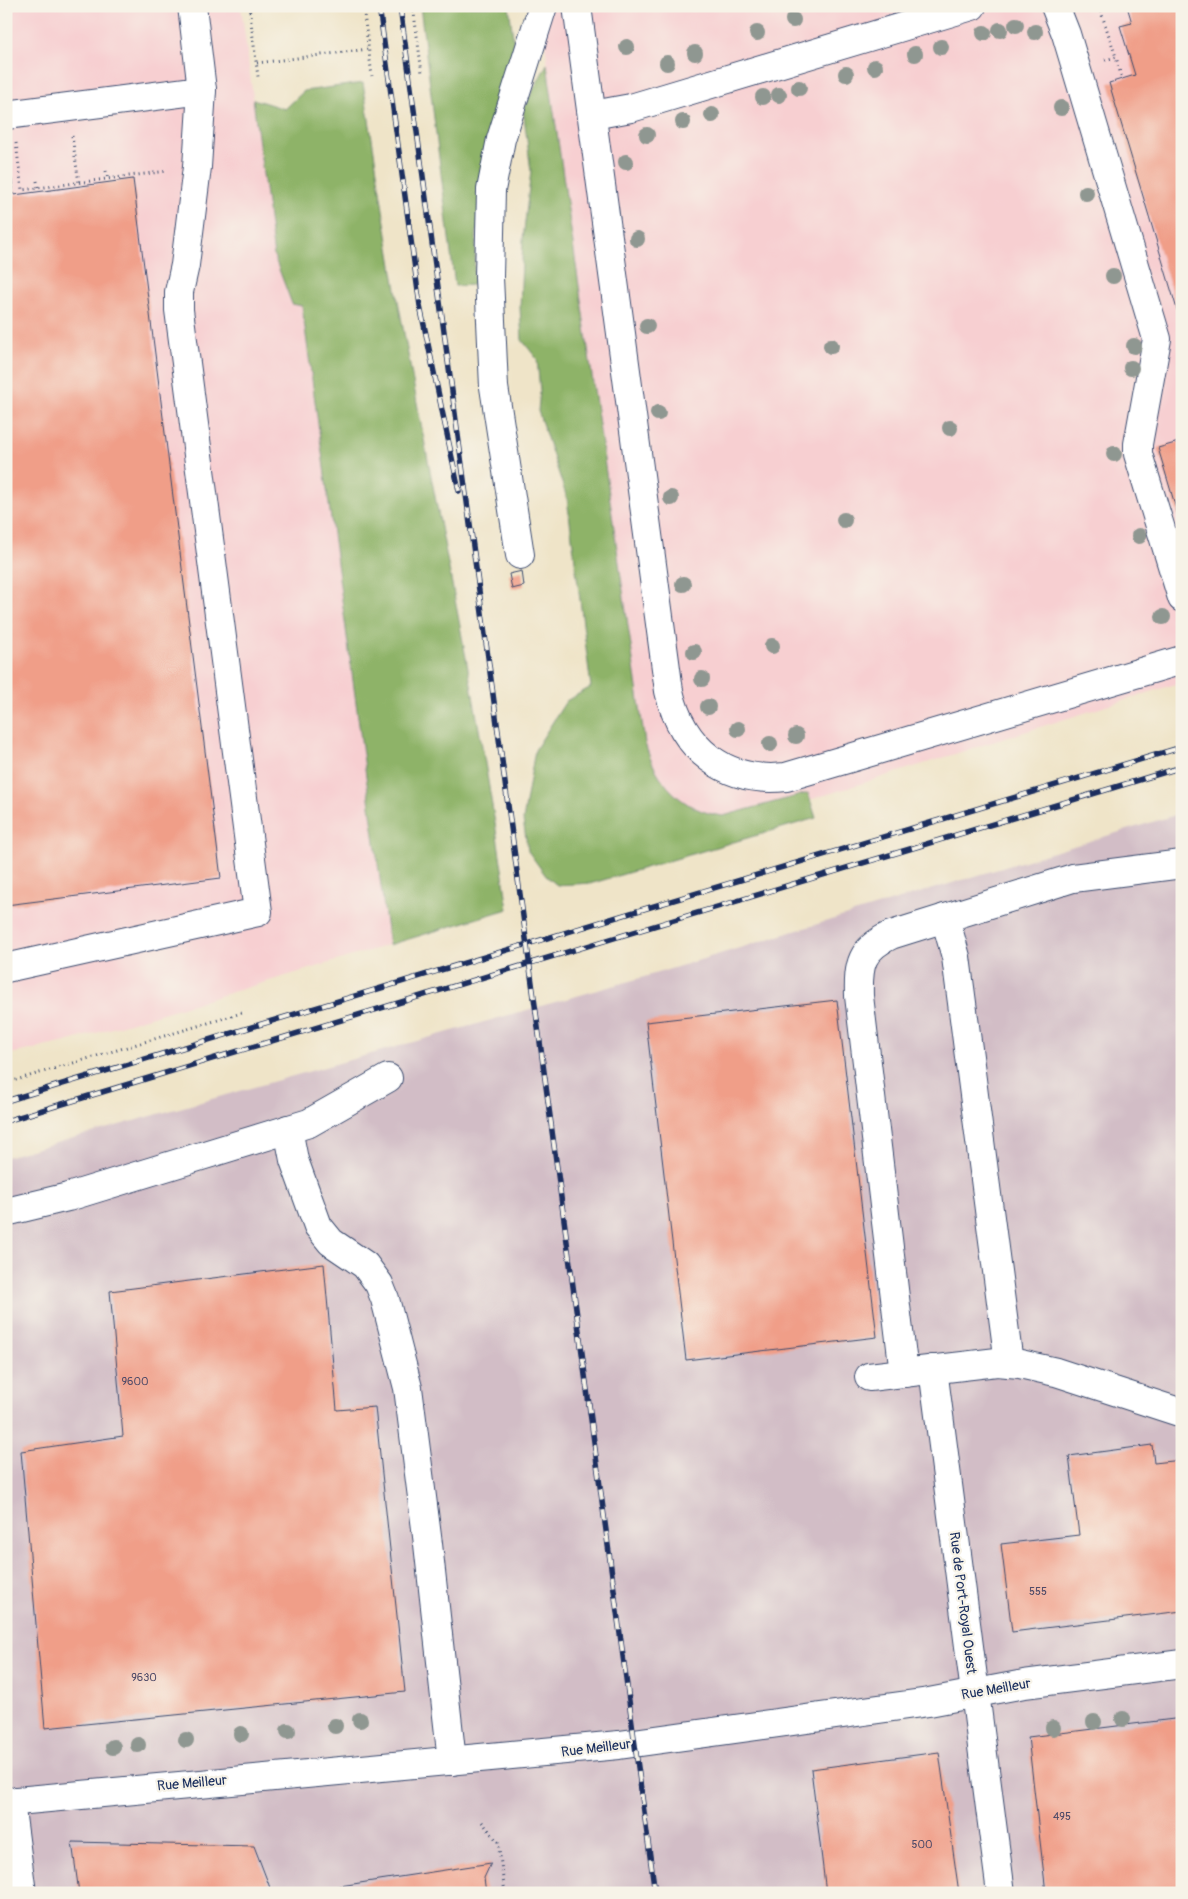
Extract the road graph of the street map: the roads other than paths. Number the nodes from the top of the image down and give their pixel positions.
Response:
1 (192, 6) edge
2 (543, 6) edge
3 (578, 6) edge
4 (972, 6) edge
5 (1056, 6) edge
6 (902, 16) edge
7 (202, 90) junction
8 (6, 115) edge
9 (593, 115) junction
10 (520, 555) dead end
11 (1182, 598) edge
12 (1182, 660) edge
13 (1182, 864) edge
14 (945, 918) junction
15 (6, 968) edge
16 (388, 1078) dead end
17 (288, 1129) junction
18 (6, 1212) edge
19 (1008, 1363) junction
20 (933, 1369) junction
21 (904, 1373) junction
22 (870, 1377) dead end
23 (1182, 1413) edge
24 (1182, 1664) edge
25 (975, 1693) junction
26 (452, 1761) junction
27 (8, 1802) edge
28 (22, 1893) edge
29 (1002, 1893) edge

1 - 7 street
2 - 10 street
3 - 9 street
4 - 6 street
5 - 11 street
6 - 9 street
7 - 8 street
7 - 15 street
9 - 12 street
13 - 14 street
14 - 19 street
14 - 21 street
16 - 17 street
17 - 18 street
17 - 26 street
19 - 20 street
19 - 23 street
20 - 21 street
20 - 25 street, Rue de Port-Royal Ouest
21 - 22 street
24 - 25 street, Rue Meilleur
25 - 26 street, Rue Meilleur
25 - 29 street, Rue de Port-Royal Ouest
26 - 27 street, Rue Meilleur
27 - 28 street

